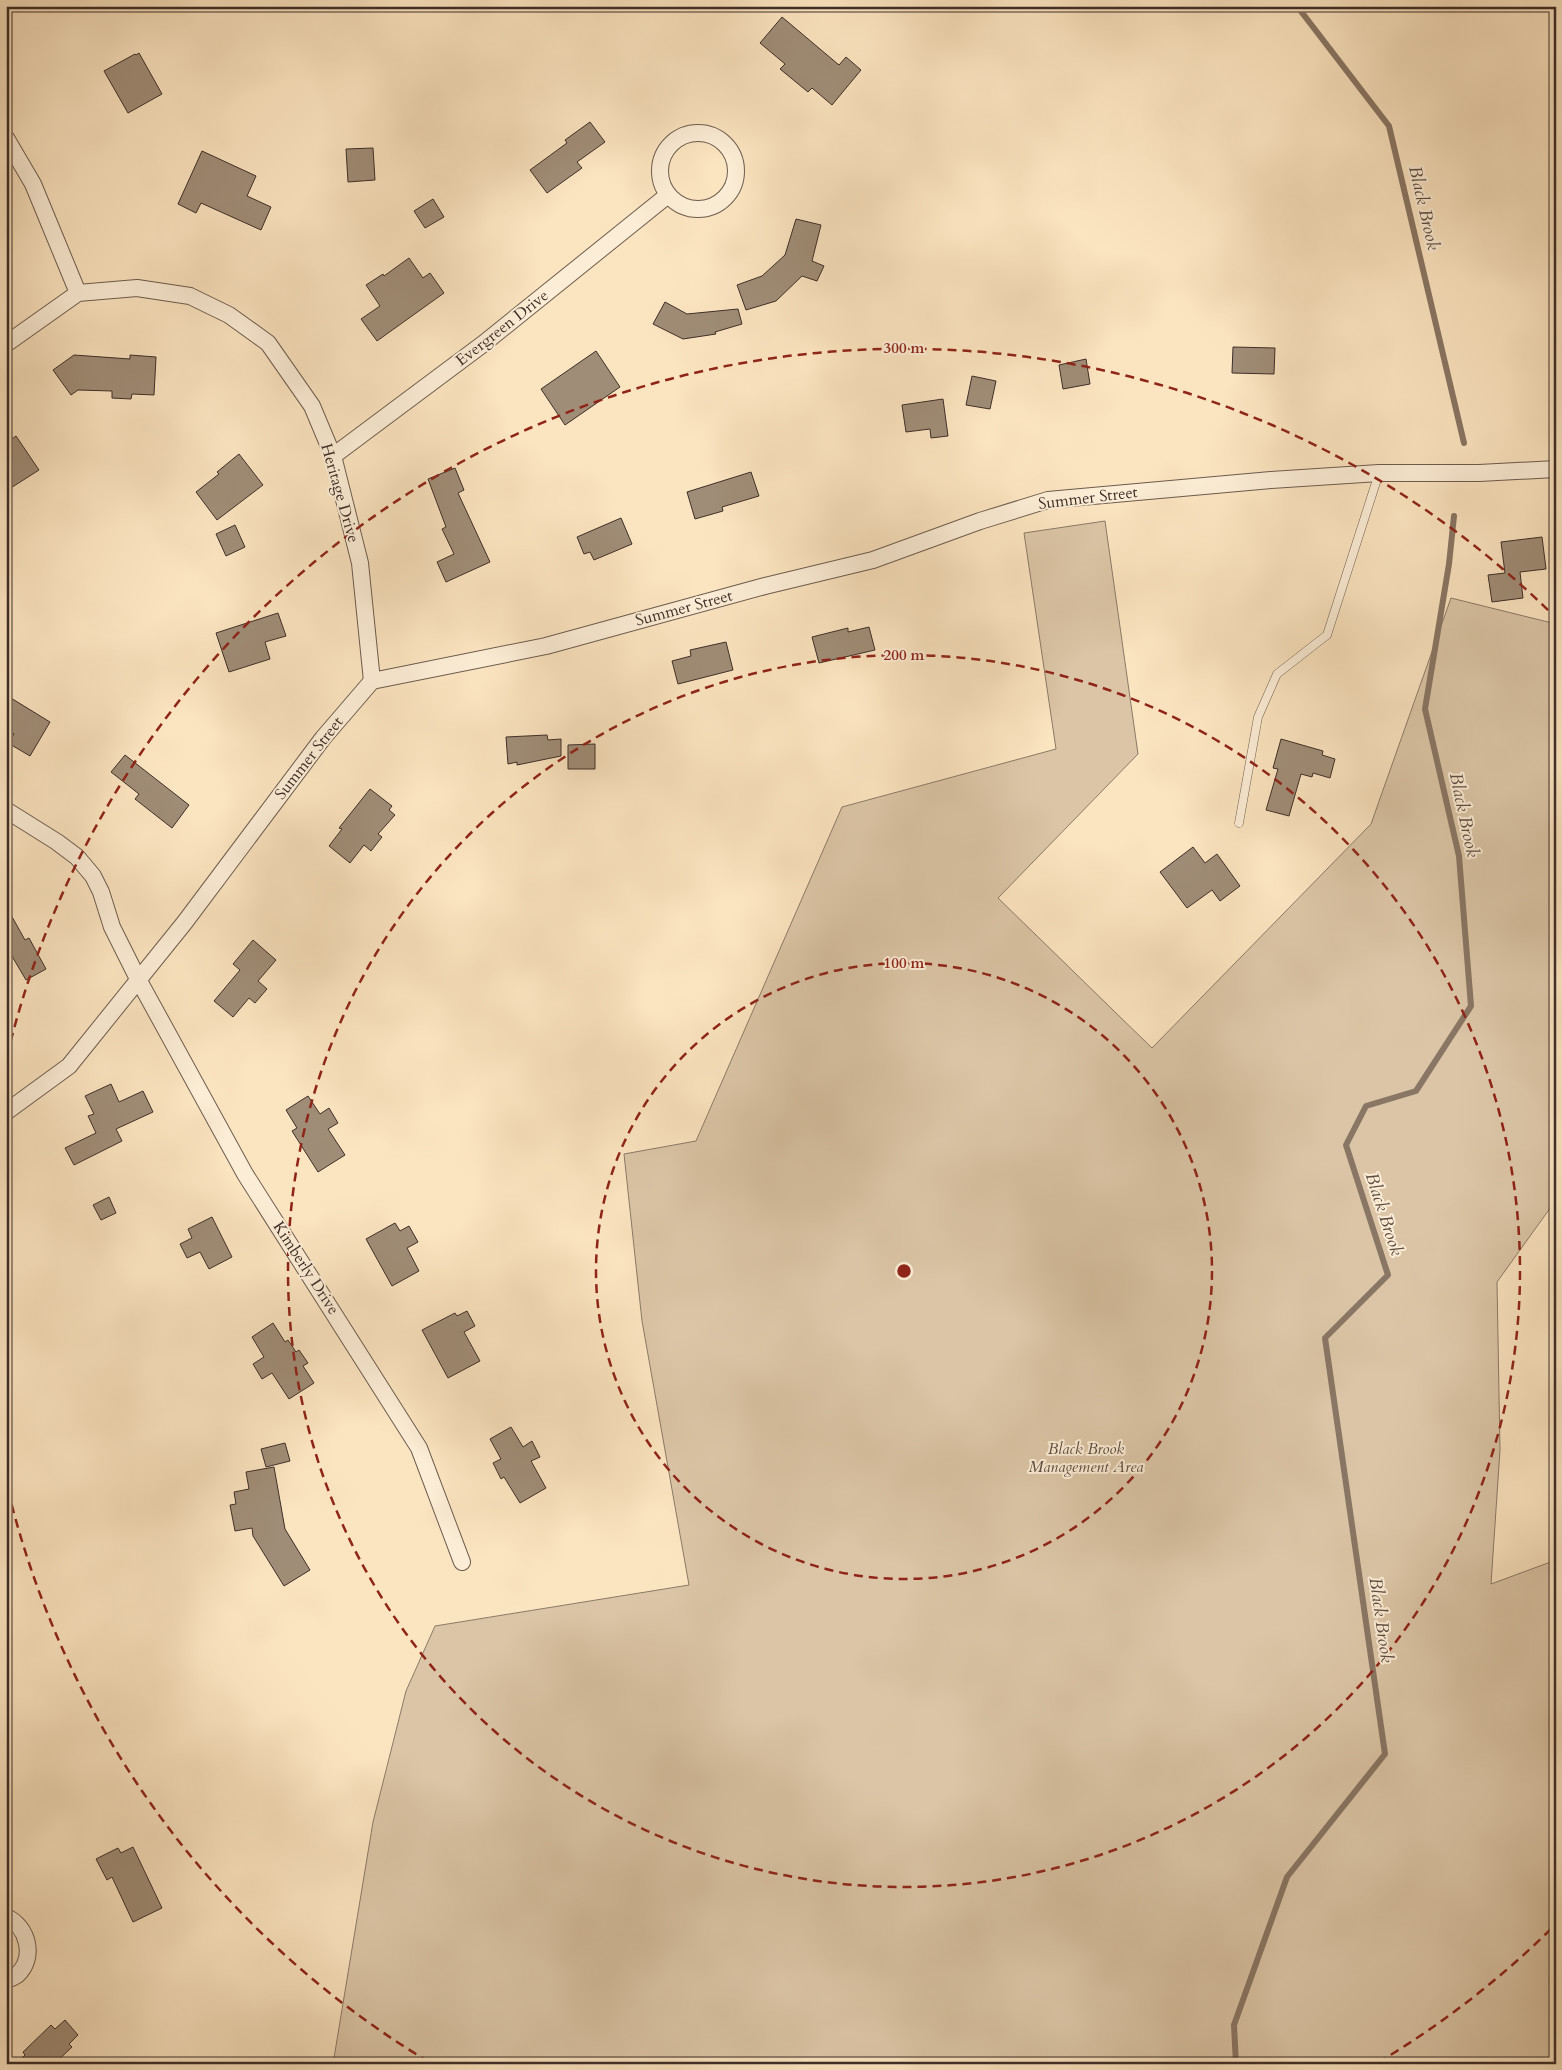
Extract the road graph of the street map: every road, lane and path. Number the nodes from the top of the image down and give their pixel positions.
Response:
1 (6, 138) edge
2 (668, 194) junction
3 (78, 293) junction
4 (6, 344) edge
5 (333, 456) junction
6 (1556, 469) edge
7 (1379, 473) junction
8 (372, 681) junction
9 (6, 810) edge
10 (1239, 823) dead end
11 (138, 979) junction
12 (6, 1112) edge
13 (462, 1562) dead end
14 (6, 1917) edge
15 (6, 1980) edge

1 - 3 street
2 - 2 street
2 - 5 street, Evergreen Drive
3 - 4 street
3 - 5 street, Heritage Drive
5 - 8 street, Heritage Drive
6 - 7 street, Summer Street
7 - 8 street, Summer Street
7 - 10 lane
8 - 11 street, Summer Street
9 - 11 street
11 - 12 street, Summer Street
11 - 13 street, Kimberly Drive
14 - 15 street

